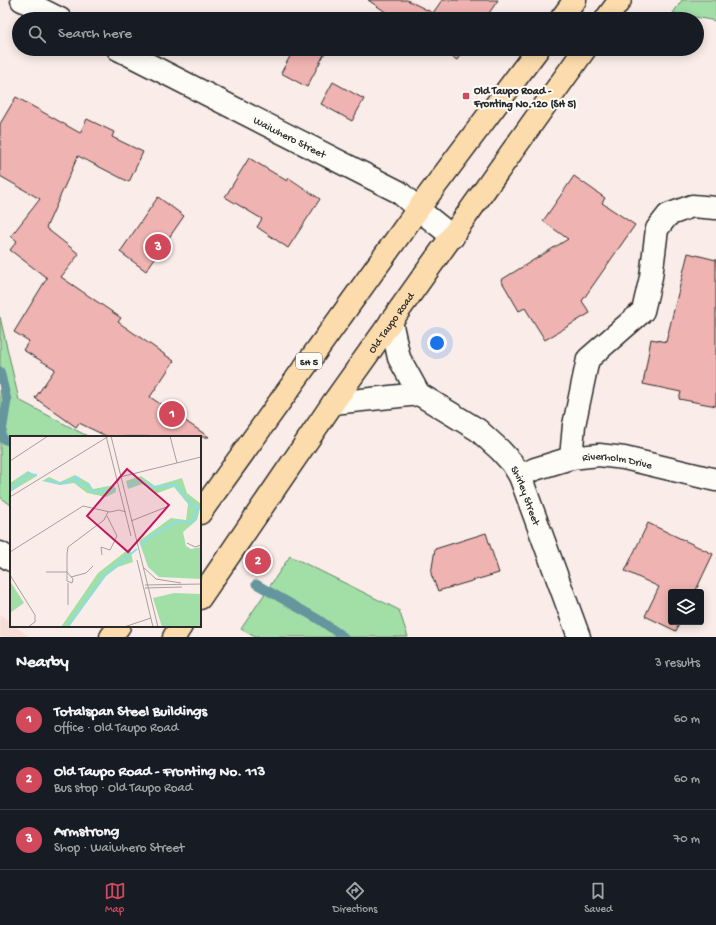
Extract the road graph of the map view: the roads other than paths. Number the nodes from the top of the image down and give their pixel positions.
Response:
1 (22, 0) edge
2 (575, 0) edge
3 (620, 0) edge
4 (46, 12) edge
5 (566, 12) edge
6 (611, 12) edge
7 (132, 56) edge
8 (533, 56) edge
9 (580, 56) edge
10 (716, 208) edge
11 (418, 209) junction
12 (453, 237) junction
13 (391, 321) junction
14 (419, 394) junction
15 (334, 403) junction
16 (571, 458) junction
17 (520, 476) junction
18 (716, 480) edge
19 (201, 512) edge
20 (0, 553) edge
21 (10, 559) edge
22 (201, 597) edge
23 (180, 627) edge
24 (174, 637) edge
25 (579, 637) edge

1 - 4 street
2 - 5 highway
3 - 6 highway
7 - 11 street, Waiwhero Street
8 - 11 highway, SH 5
9 - 12 highway, Old Taupo Road
10 - 16 street
11 - 12 street, Waiwhero Street
11 - 19 highway, SH 5
12 - 13 highway, Old Taupo Road
13 - 14 street, Shirley Street
13 - 15 highway, Old Taupo Road
14 - 15 street
14 - 17 street, Shirley Street
15 - 22 highway, Old Taupo Road
16 - 17 street, Riverholm Drive
16 - 18 street, Riverholm Drive
17 - 25 street, Shirley Street
20 - 21 street
23 - 24 highway

